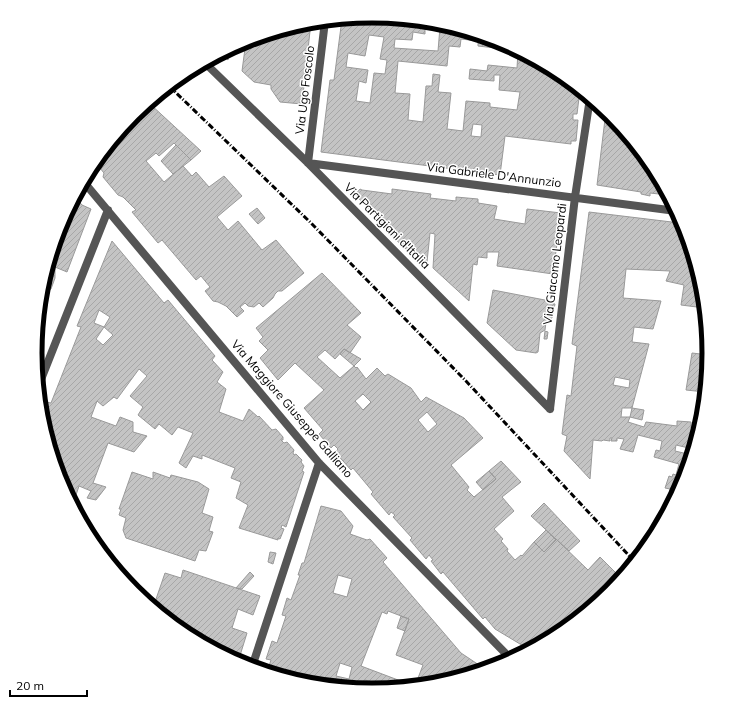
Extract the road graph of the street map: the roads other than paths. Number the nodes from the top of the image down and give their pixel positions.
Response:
1 (324, 27) edge
2 (208, 66) edge
3 (589, 104) edge
4 (308, 163) junction
5 (87, 186) edge
6 (576, 197) junction
7 (108, 210) junction
8 (669, 210) edge
9 (43, 375) edge
10 (550, 409) joint
11 (319, 463) junction
12 (506, 654) edge
13 (254, 661) edge

1 - 4 street, Via Ugo Foscolo
2 - 4 street, Via Partigiani d'Italia
3 - 6 street, Via Giacomo Leopardi
4 - 6 street, Via Gabriele D'Annunzio
4 - 10 street, Via Partigiani d'Italia
5 - 7 street, Via Maggiore Giuseppe Galliano
6 - 8 street, Via Gabriele D'Annunzio
6 - 10 street, Via Giacomo Leopardi
7 - 9 street
7 - 11 street, Via Maggiore Giuseppe Galliano
11 - 12 street, Via Maggiore Giuseppe Galliano
11 - 13 street

